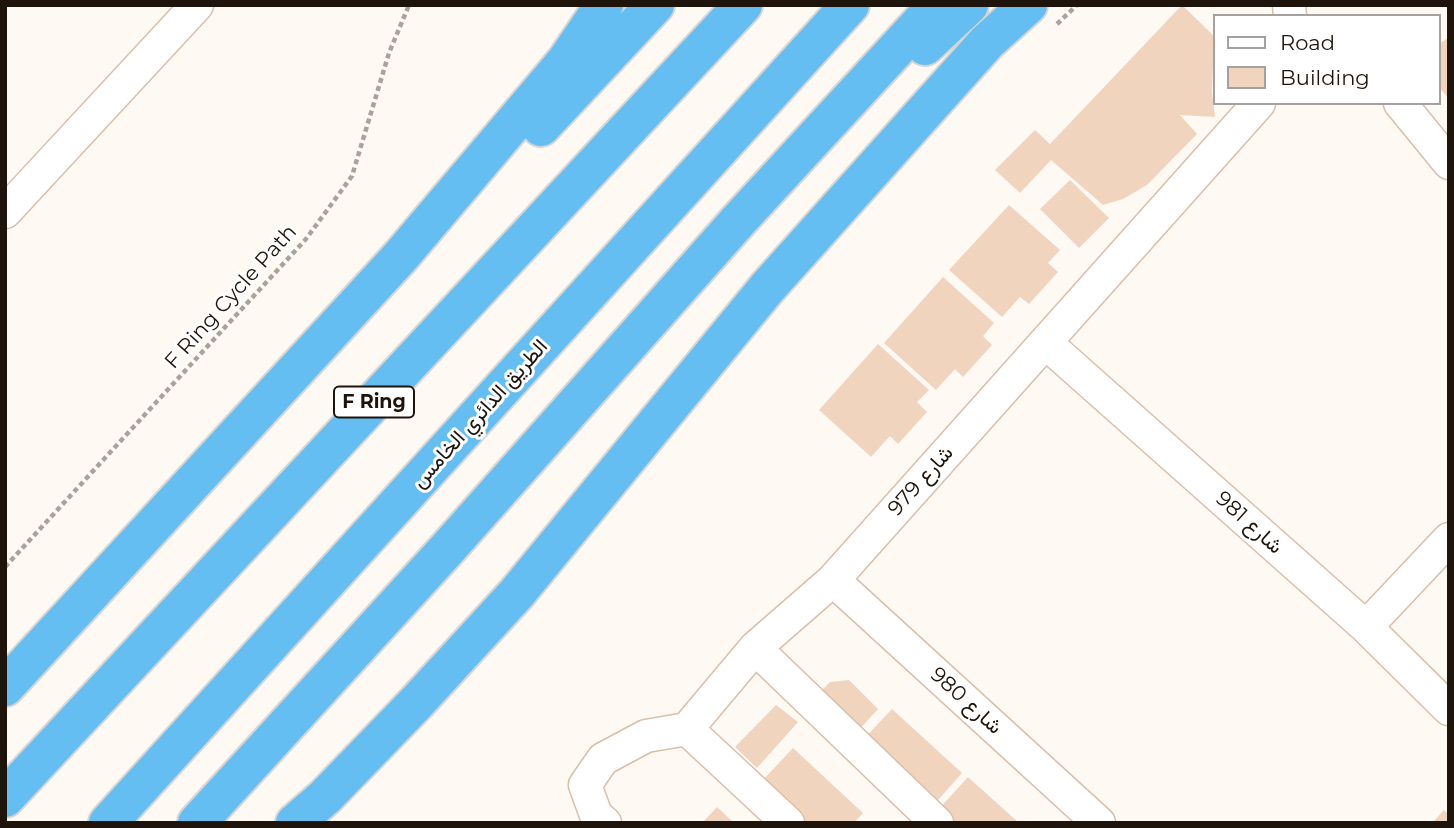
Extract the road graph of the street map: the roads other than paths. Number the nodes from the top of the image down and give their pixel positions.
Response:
1 (197, 5) edge
2 (604, 5) edge
3 (654, 5) edge
4 (743, 5) edge
5 (850, 5) edge
6 (937, 5) edge
7 (968, 5) edge
8 (1028, 5) edge
9 (1257, 105) edge
10 (1402, 105) edge
11 (1449, 163) edge
12 (5, 212) edge
13 (739, 220) junction
14 (401, 257) junction
15 (1046, 343) junction
16 (1449, 539) edge
17 (833, 580) junction
18 (1366, 627) junction
19 (755, 648) junction
20 (5, 687) edge
21 (1449, 709) edge
22 (687, 729) junction
23 (5, 798) edge
24 (108, 823) edge
25 (197, 823) edge
26 (295, 823) edge
27 (605, 823) edge
28 (788, 823) edge
29 (937, 823) edge
30 (1100, 823) edge

1 - 12 street
2 - 14 highway
3 - 14 highway
4 - 23 highway, F Ring
5 - 24 highway, الطريق الدائري الخامس
6 - 13 highway
7 - 13 highway
8 - 26 highway
9 - 15 street, شارع 979
10 - 11 street
13 - 25 highway
14 - 20 highway
15 - 17 street, شارع 979
15 - 18 street, شارع 981
16 - 18 street
17 - 19 street, شارع 979
17 - 30 street, شارع 980
18 - 21 street, شارع 981
19 - 22 street, شارع 979
19 - 29 street
22 - 27 street
22 - 28 street

